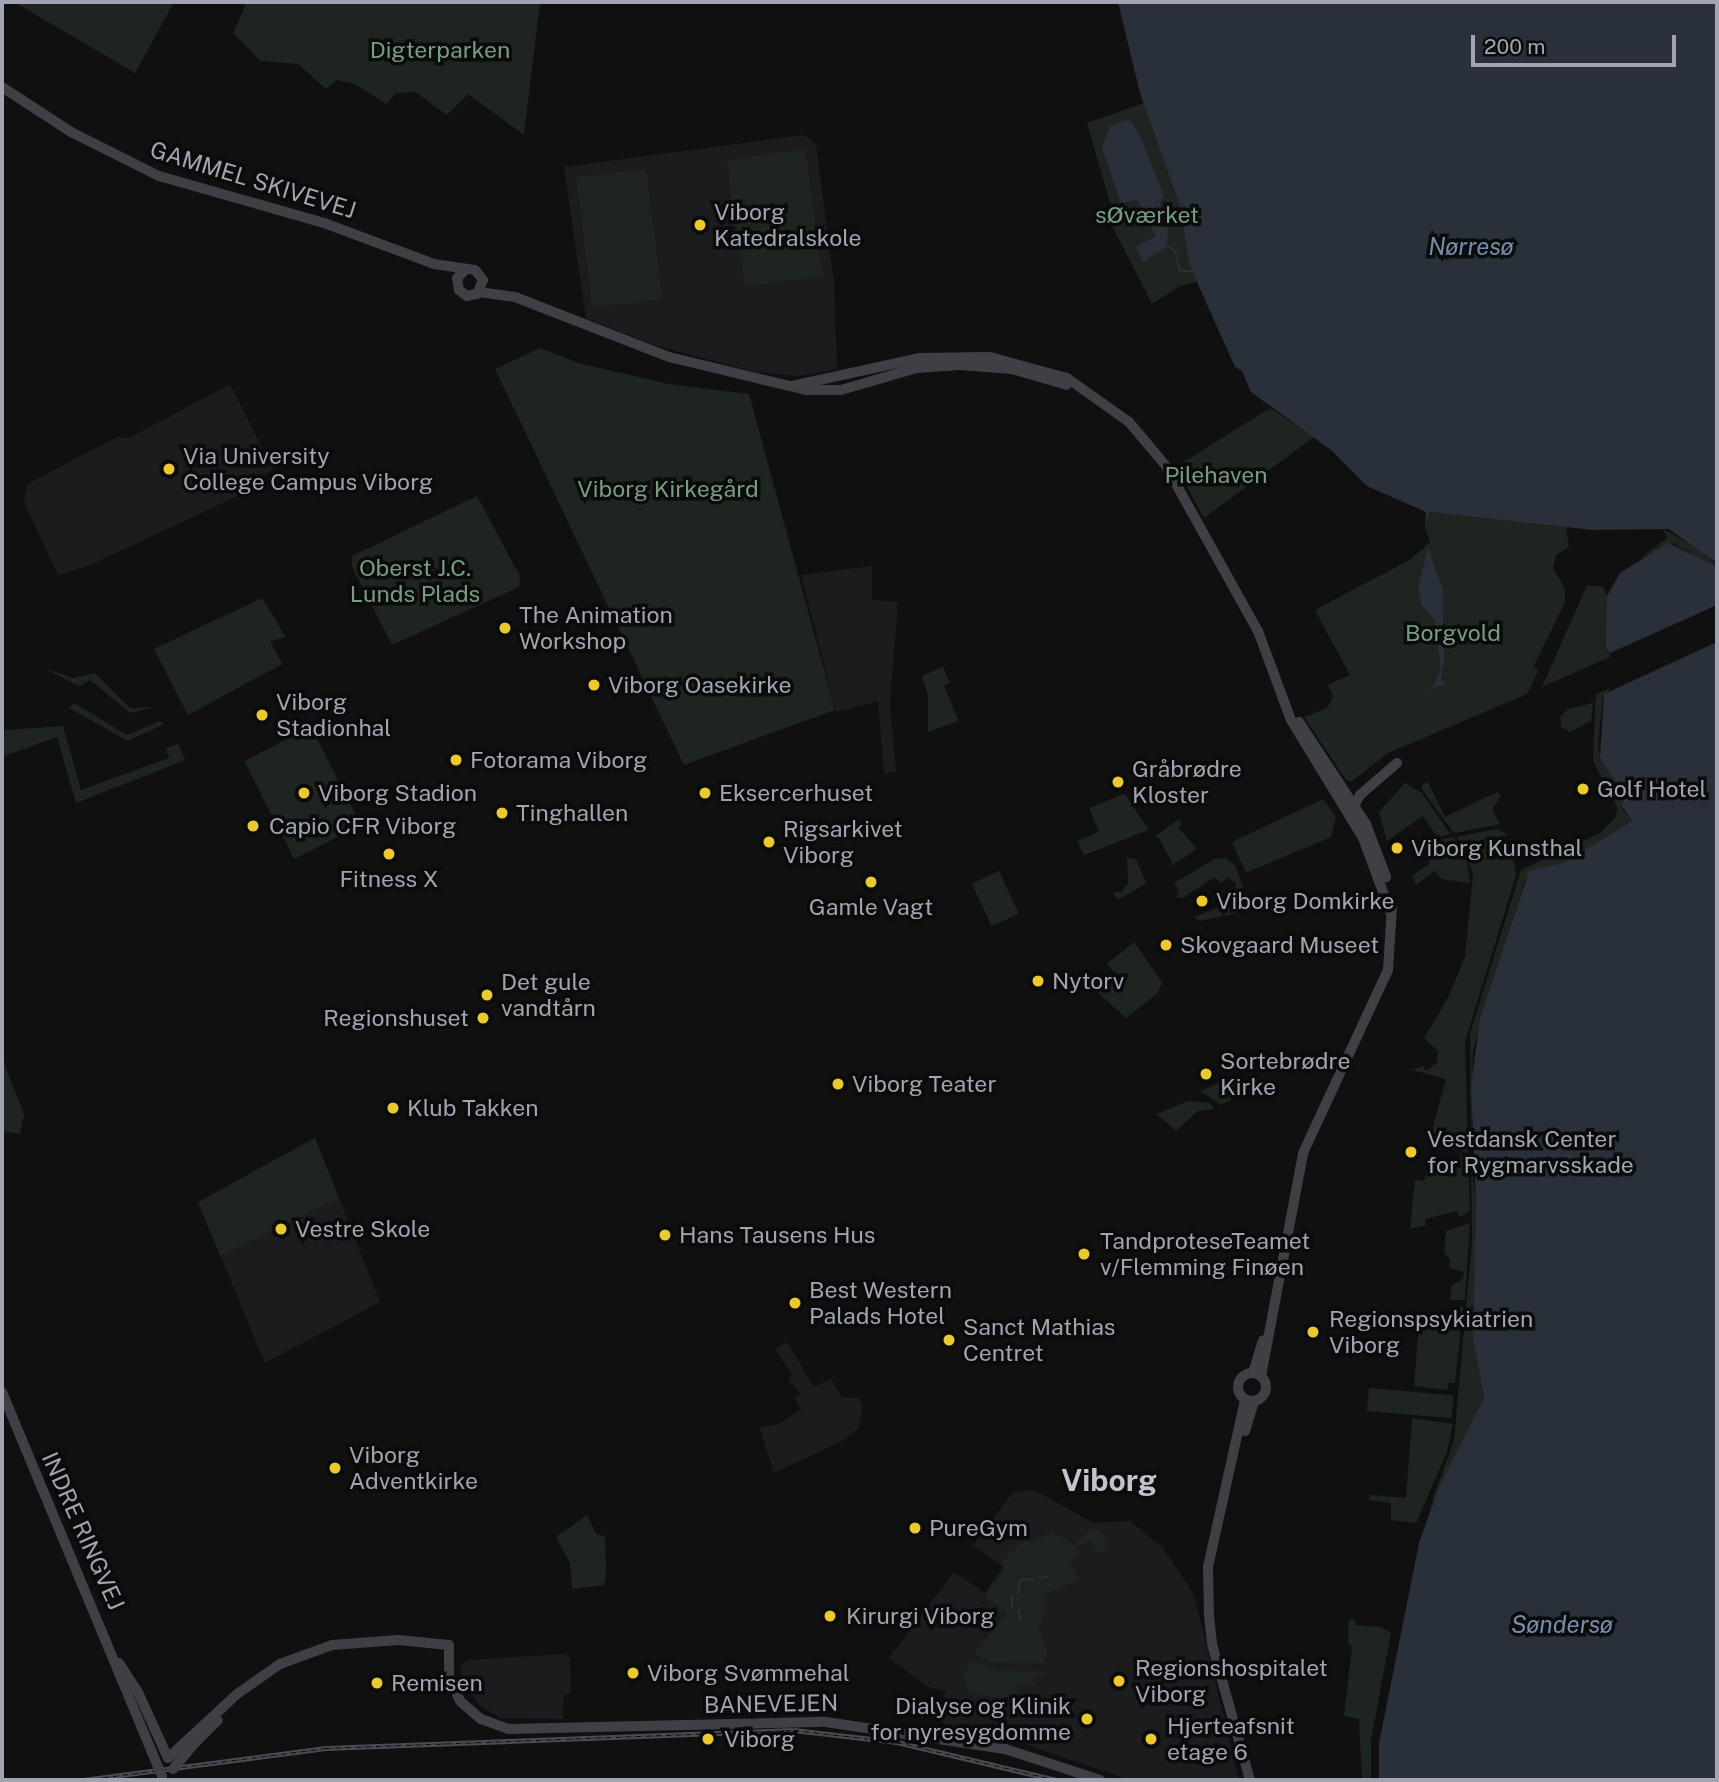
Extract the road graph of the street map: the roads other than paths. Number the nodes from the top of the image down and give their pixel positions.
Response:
1 (2, 87) edge
2 (2, 94) edge
3 (28, 106) junction
4 (434, 264) junction
5 (464, 271) junction
6 (482, 278) junction
7 (457, 282) junction
8 (479, 292) junction
9 (515, 297) junction
10 (792, 386) junction
11 (1083, 390) junction
12 (1397, 763) dead end
13 (1351, 809) junction
14 (1257, 1374) junction
15 (2, 1392) edge
16 (1250, 1401) junction
17 (2, 1405) edge
18 (9, 1416) junction
19 (322, 1651) junction
20 (119, 1663) junction
21 (165, 1777) edge
22 (1100, 1780) edge
23 (1250, 1780) edge

1 - 3 main road, GAMMEL SKIVEVEJ
2 - 3 main road, GAMMEL SKIVEVEJ
3 - 4 main road, GAMMEL SKIVEVEJ
4 - 5 main road, GAMMEL SKIVEVEJ
4 - 7 main road, GAMMEL SKIVEVEJ
5 - 6 main road
5 - 7 main road
6 - 8 main road
6 - 9 main road
7 - 8 main road
8 - 9 main road
9 - 10 main road
10 - 11 main road
10 - 11 main road
11 - 13 main road
12 - 13 main road
13 - 14 main road
14 - 16 main road
14 - 16 main road
15 - 18 main road, INDRE RINGVEJ
16 - 23 main road
17 - 18 main road, INDRE RINGVEJ
18 - 20 main road, INDRE RINGVEJ
19 - 20 main road, INDRE RINGVEJ
19 - 21 main road, bridge
19 - 22 main road, BANEVEJEN
20 - 21 main road, INDRE RINGVEJ

